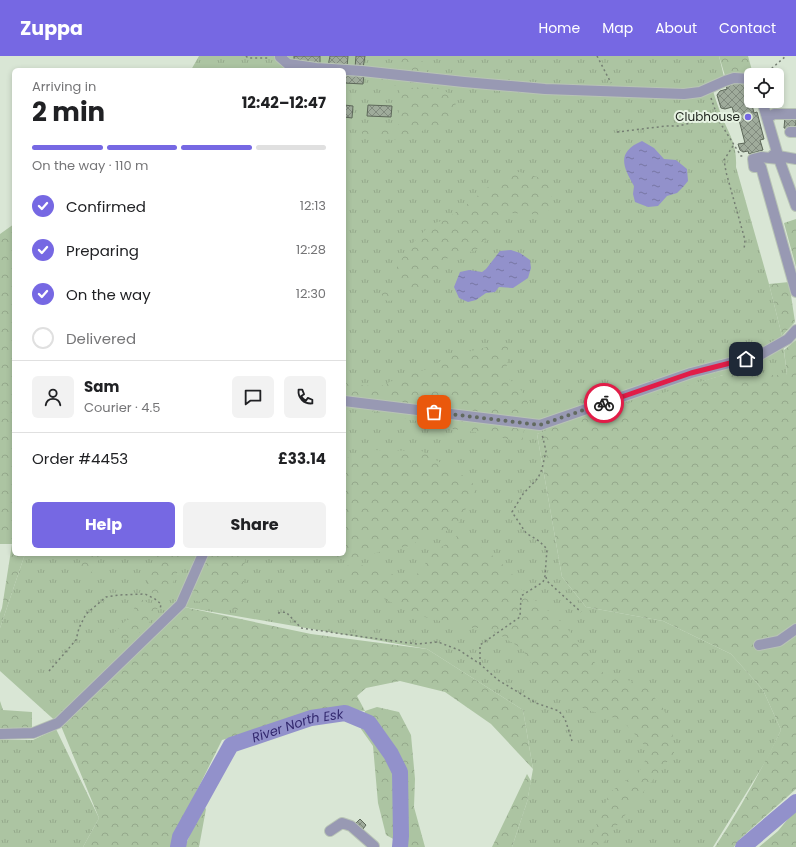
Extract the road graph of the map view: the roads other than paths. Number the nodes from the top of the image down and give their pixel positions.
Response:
1 (281, 57) edge
2 (316, 68) edge
3 (346, 71) edge
4 (744, 79) edge
5 (764, 108) edge
6 (796, 114) edge
7 (767, 118) junction
8 (751, 156) road end
9 (779, 158) junction
10 (796, 159) edge
11 (796, 206) edge
12 (796, 292) edge
13 (796, 330) edge
14 (346, 401) edge
15 (202, 556) edge
16 (796, 629) edge
17 (759, 645) dead end
18 (0, 734) edge
19 (330, 831) dead end
20 (372, 847) edge

1 - 2 lane
3 - 4 lane
5 - 7 lane
6 - 7 lane
7 - 9 lane
8 - 9 lane
9 - 10 lane
9 - 11 lane
9 - 12 lane
13 - 14 lane
15 - 18 lane
16 - 17 lane
19 - 20 lane

